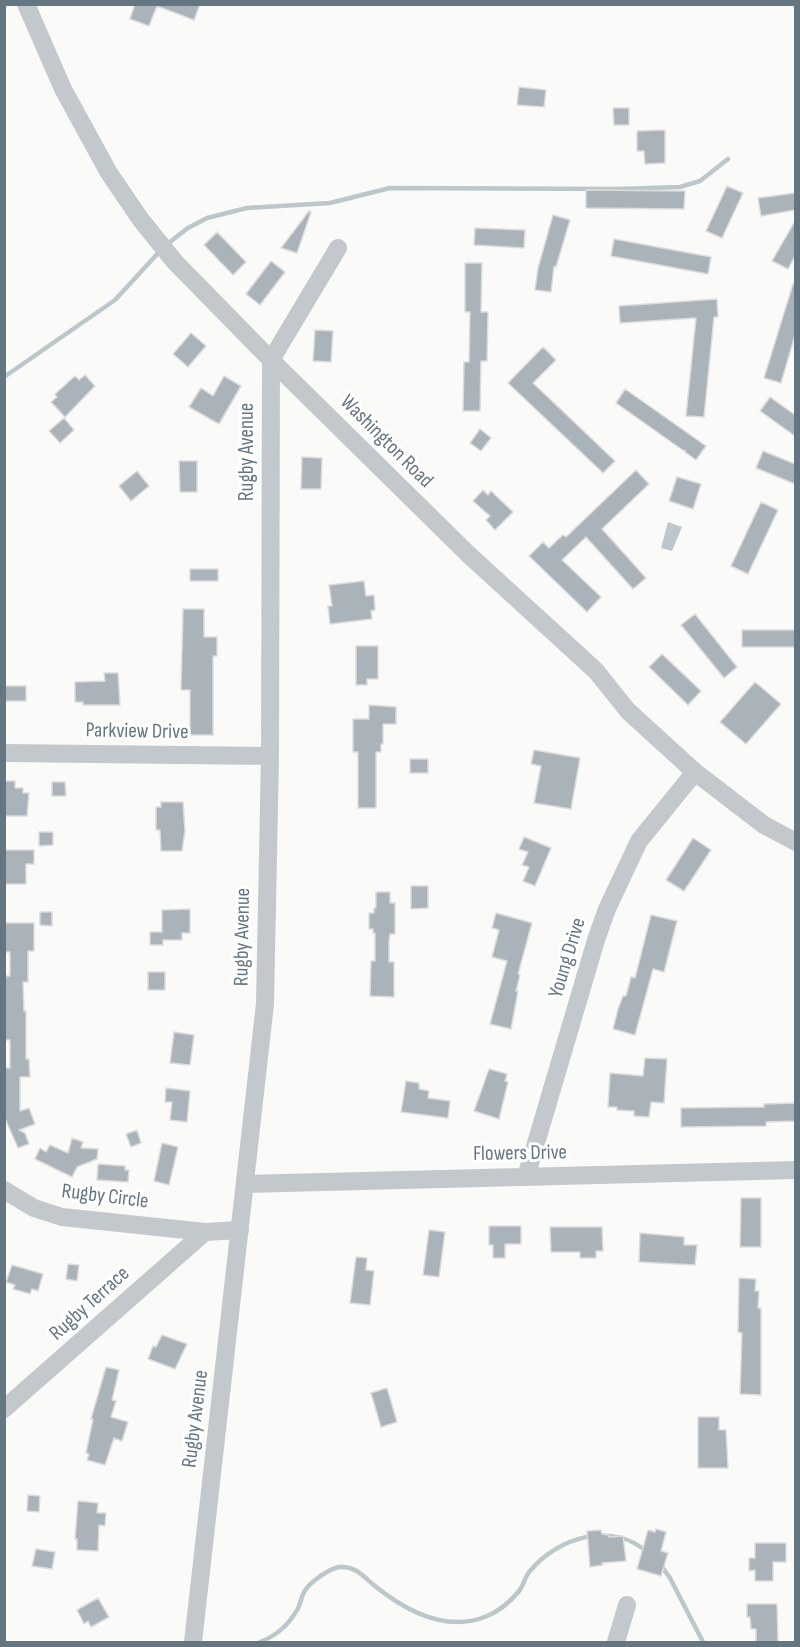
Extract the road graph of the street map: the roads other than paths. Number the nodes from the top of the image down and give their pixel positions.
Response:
1 (26, 4) edge
2 (338, 248) dead end
3 (271, 360) junction
4 (4, 753) edge
5 (270, 756) junction
6 (695, 772) junction
7 (795, 842) edge
8 (795, 1170) edge
9 (526, 1177) junction
10 (245, 1184) junction
11 (4, 1190) edge
12 (240, 1230) junction
13 (205, 1232) junction
14 (4, 1409) edge
15 (627, 1605) dead end
16 (193, 1642) edge
17 (616, 1642) edge

1 - 3 street, Washington Road
2 - 3 street
3 - 5 street, Rugby Avenue
3 - 6 street, Washington Road
4 - 5 street, Parkview Drive
5 - 10 street, Rugby Avenue
6 - 7 street, Washington Road
6 - 9 street, Young Drive
8 - 9 street, Flowers Drive
9 - 10 street, Flowers Drive
10 - 12 street, Rugby Avenue
11 - 13 street, Rugby Circle
12 - 13 street, Rugby Circle
12 - 16 street, Rugby Avenue
13 - 14 street, Rugby Terrace
15 - 17 street

